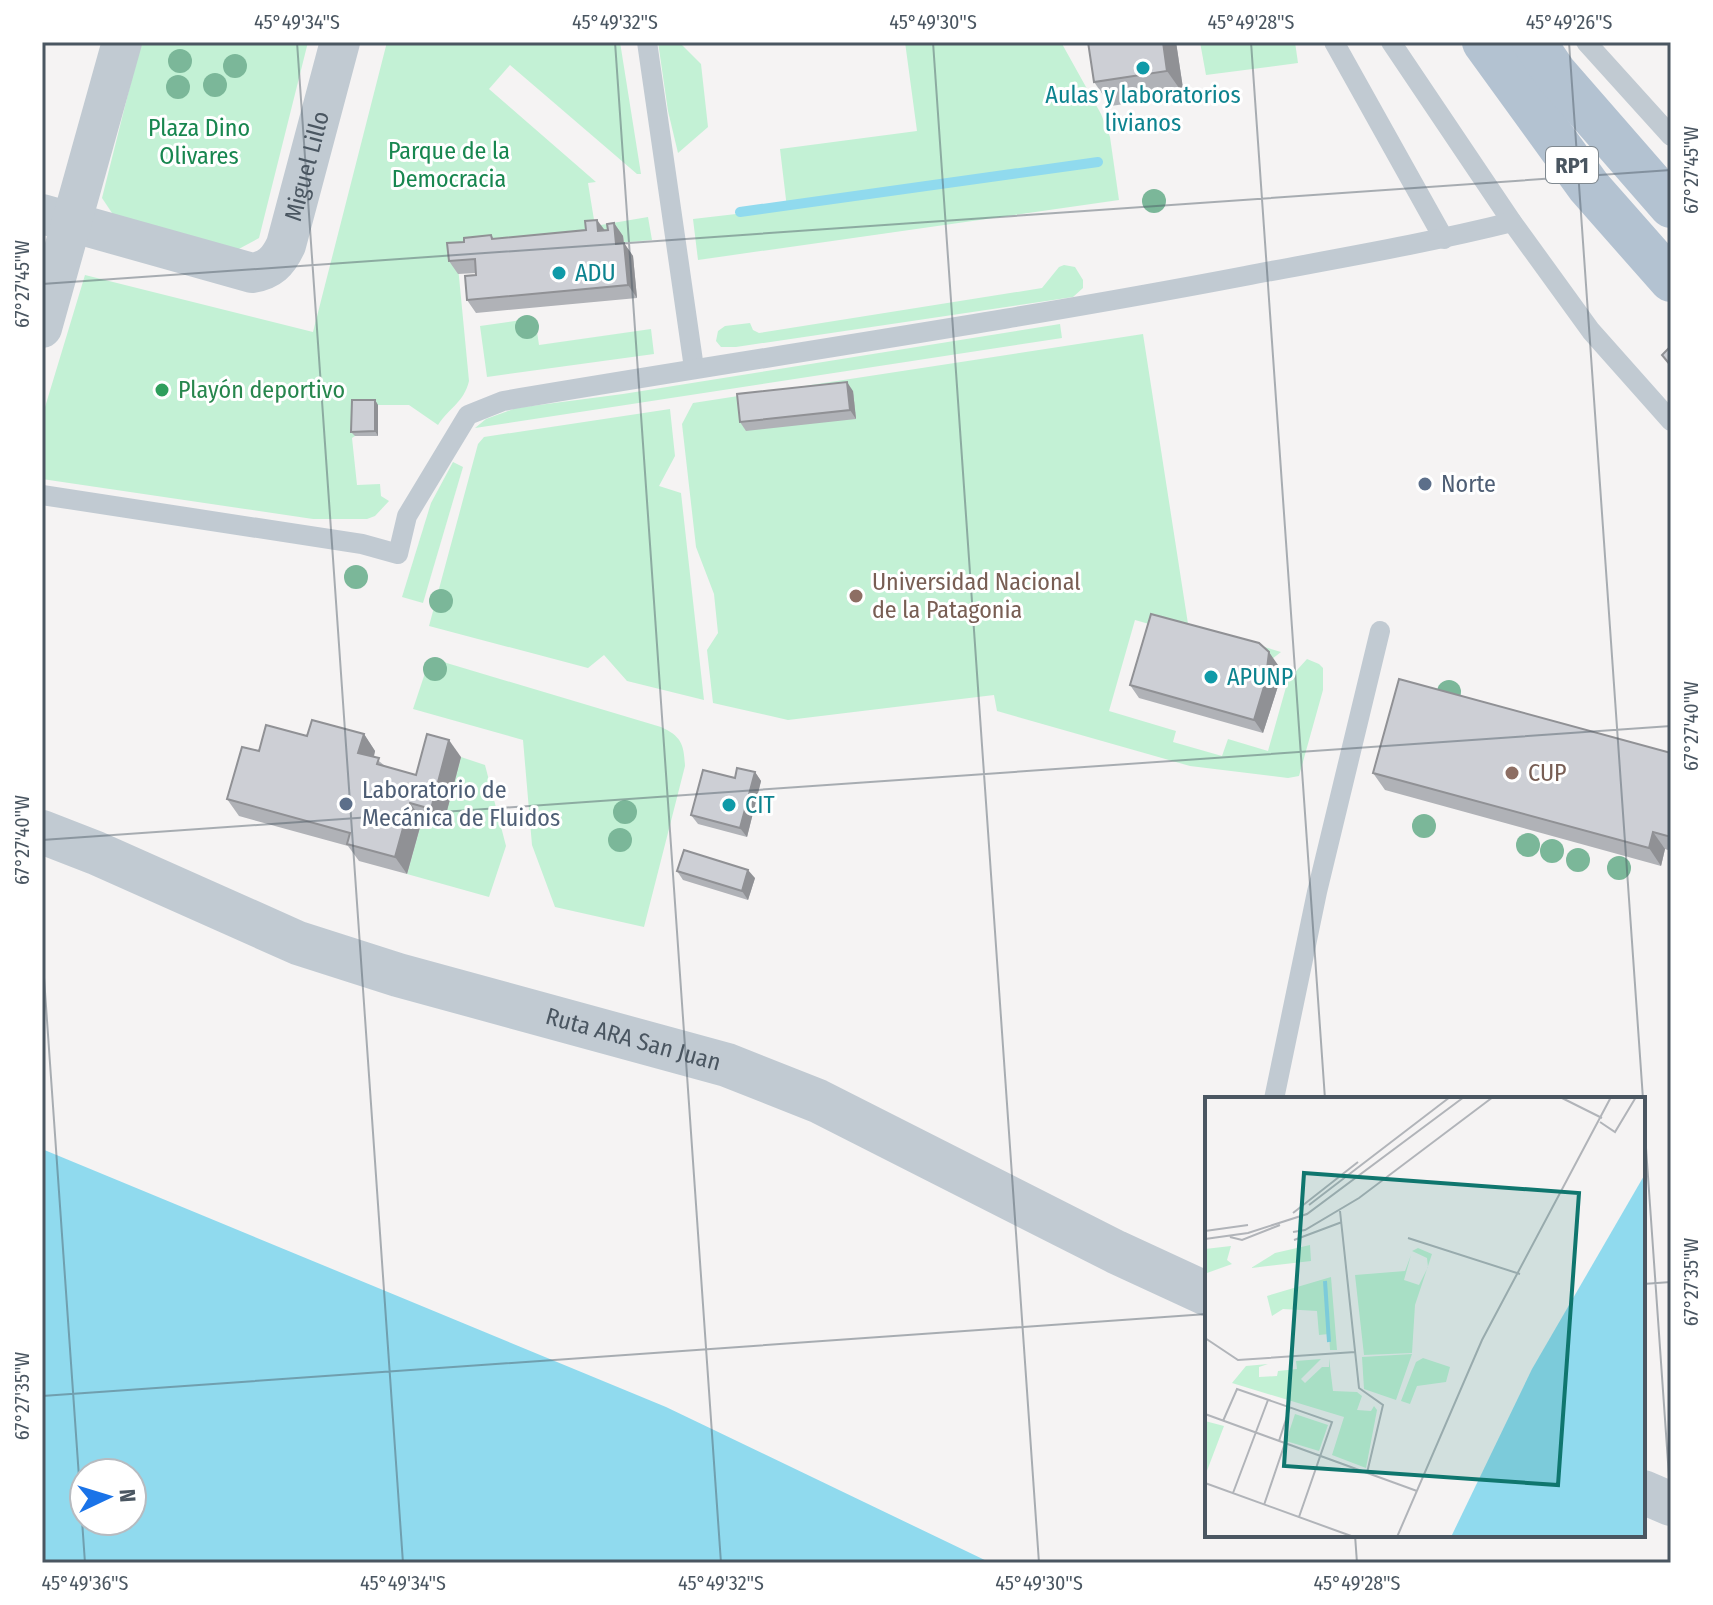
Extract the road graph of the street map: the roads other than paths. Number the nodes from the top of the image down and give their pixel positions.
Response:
1 (122, 42) edge
2 (340, 42) edge
3 (647, 42) edge
4 (1334, 42) edge
5 (1391, 42) edge
6 (1484, 42) edge
7 (1534, 42) edge
8 (1586, 42) edge
9 (1671, 136) edge
10 (1671, 206) edge
11 (57, 218) edge
12 (1512, 222) junction
13 (1444, 239) junction
14 (1671, 280) edge
15 (42, 328) edge
16 (694, 368) junction
17 (1671, 421) edge
18 (42, 495) edge
19 (1380, 631) dead end
20 (42, 832) edge
21 (1274, 1097) edge
22 (1205, 1293) edge
23 (1645, 1493) edge
24 (1671, 1504) edge

1 - 11 street
2 - 11 street, Miguel Lillo
3 - 16 lane
4 - 13 lane
5 - 12 lane
6 - 14 main road, RP1
7 - 10 main road, RP1
8 - 9 lane
11 - 15 street
12 - 13 lane
12 - 17 lane
13 - 16 lane
16 - 18 lane
19 - 21 lane
20 - 22 street, Ruta ARA San Juan
23 - 24 street

